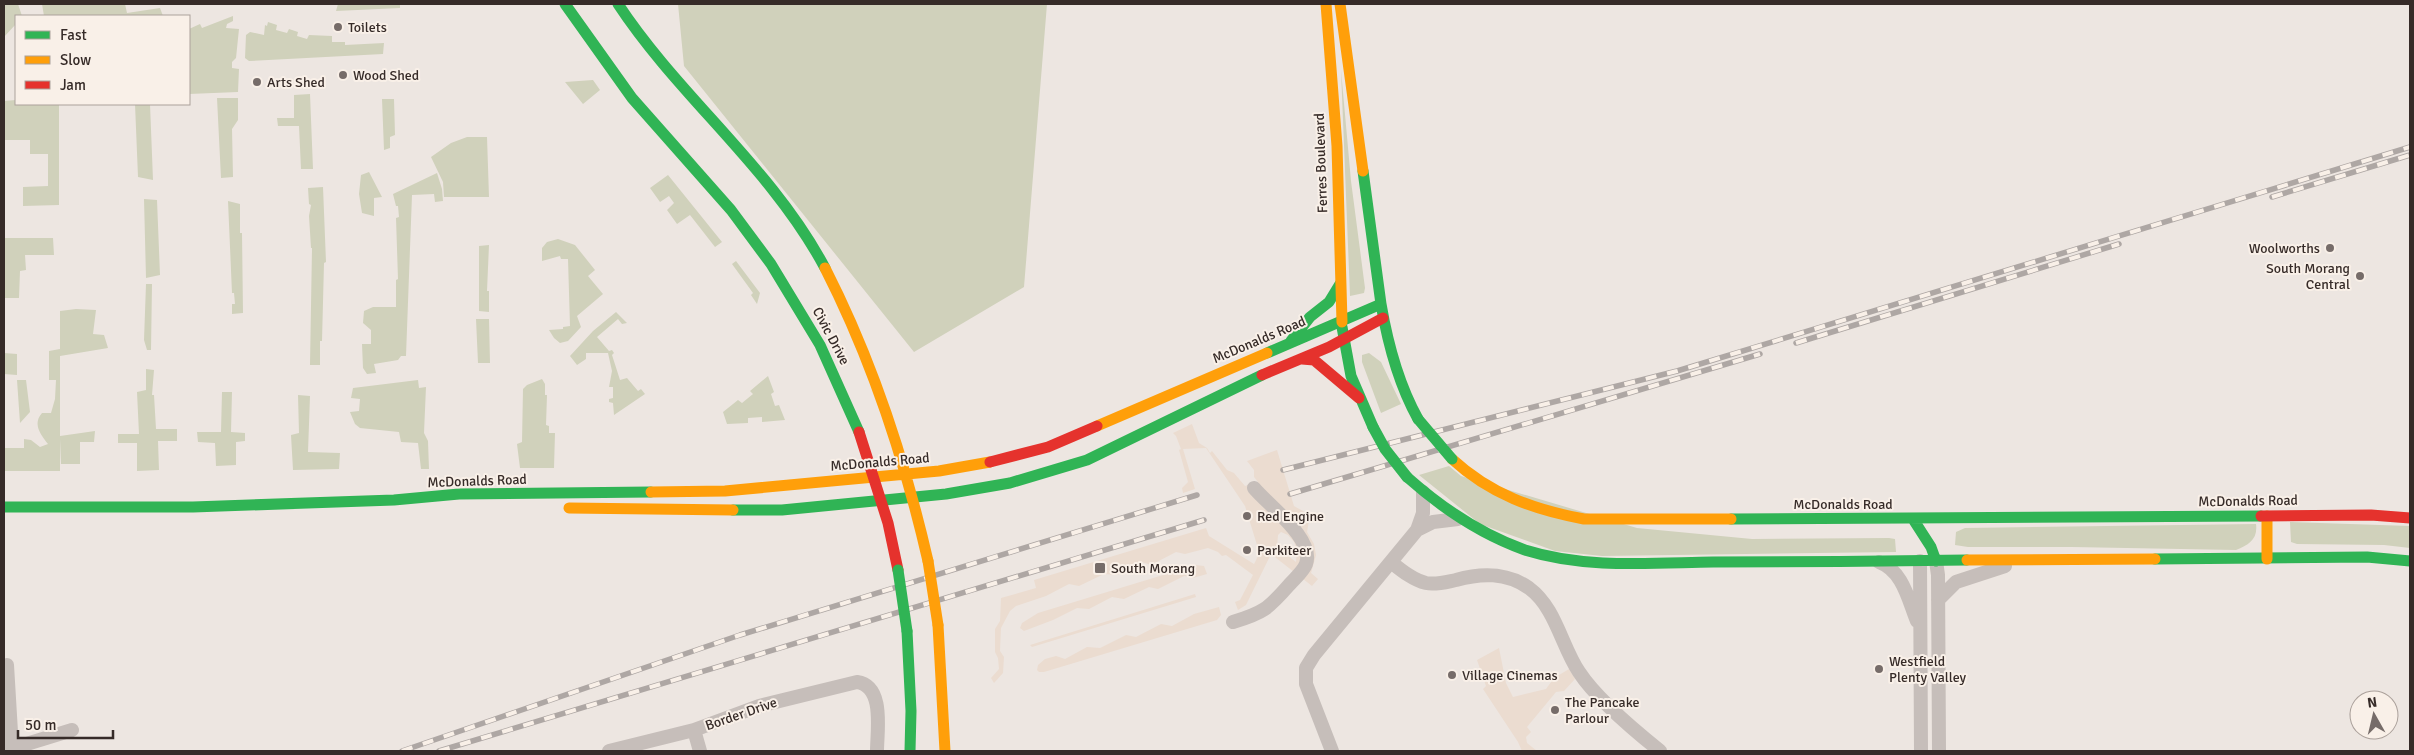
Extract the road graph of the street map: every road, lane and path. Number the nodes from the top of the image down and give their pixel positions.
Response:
1 (566, 4) edge
2 (618, 4) edge
3 (1326, 4) edge
4 (1340, 4) edge
5 (1340, 284) junction
6 (1381, 304) junction
7 (1383, 318) junction
8 (1342, 322) junction
9 (1344, 340) junction
10 (1291, 341) junction
11 (1302, 359) junction
12 (1361, 400) junction
13 (906, 474) junction
14 (875, 477) junction
15 (1254, 488) dead end
16 (1423, 492) junction
17 (4, 495) edge
18 (913, 498) junction
19 (394, 500) junction
20 (882, 501) junction
21 (242, 504) junction
22 (464, 506) dead end
23 (4, 507) edge
24 (559, 508) dead end
25 (2267, 516) junction
26 (2410, 518) edge
27 (1458, 519) junction
28 (1913, 519) junction
29 (1417, 530) junction
30 (2267, 559) junction
31 (2028, 560) junction
32 (2410, 560) edge
33 (1878, 561) junction
34 (1920, 561) junction
35 (1936, 561) junction
36 (1390, 562) junction
37 (1938, 600) junction
38 (1233, 622) dead end
39 (1920, 629) junction
40 (7, 665) dead end
41 (72, 730) dead end
42 (694, 730) junction
43 (8, 750) edge
44 (610, 751) edge
45 (700, 751) edge
46 (877, 751) edge
47 (910, 751) edge
48 (945, 751) edge
49 (1332, 751) edge
50 (1660, 751) edge
51 (1921, 751) edge
52 (1939, 751) edge

1 - 14 main road, Civic Drive
2 - 13 main road, Civic Drive
3 - 5 main road, Ferres Boulevard
4 - 6 main road
5 - 8 main road, Ferres Boulevard
5 - 10 main road
6 - 7 main road, McDonalds Road
6 - 8 main road, McDonalds Road
7 - 9 main road
7 - 28 main road, McDonalds Road, bridge
8 - 9 main road
8 - 10 main road, McDonalds Road
9 - 11 main road
9 - 12 main road
10 - 13 main road, McDonalds Road
11 - 12 main road
11 - 18 main road
12 - 16 main road, bridge
13 - 14 main road, McDonalds Road
13 - 18 main road, Civic Drive
14 - 19 main road, McDonalds Road
14 - 20 main road, Civic Drive
15 - 38 street
16 - 27 main road
16 - 29 street
17 - 21 main road, McDonalds Road
18 - 20 main road
18 - 48 main road, Civic Drive, bridge
19 - 21 main road, McDonalds Road
19 - 22 main road, McDonalds Road
20 - 24 main road
20 - 47 main road, Civic Drive, bridge
21 - 23 main road, McDonalds Road
25 - 26 main road, McDonalds Road
25 - 28 main road, McDonalds Road
25 - 30 main road
27 - 29 street
27 - 33 main road
28 - 34 main road
28 - 35 main road
29 - 36 street
30 - 31 main road
30 - 32 main road
31 - 35 main road
31 - 37 street
33 - 34 main road
33 - 39 street
34 - 35 main road
34 - 39 street
35 - 37 street
36 - 49 street
36 - 50 street
37 - 52 street
39 - 51 street
40 - 43 street
41 - 43 street
42 - 44 street, Border Drive
42 - 45 street
42 - 46 street, Border Drive

